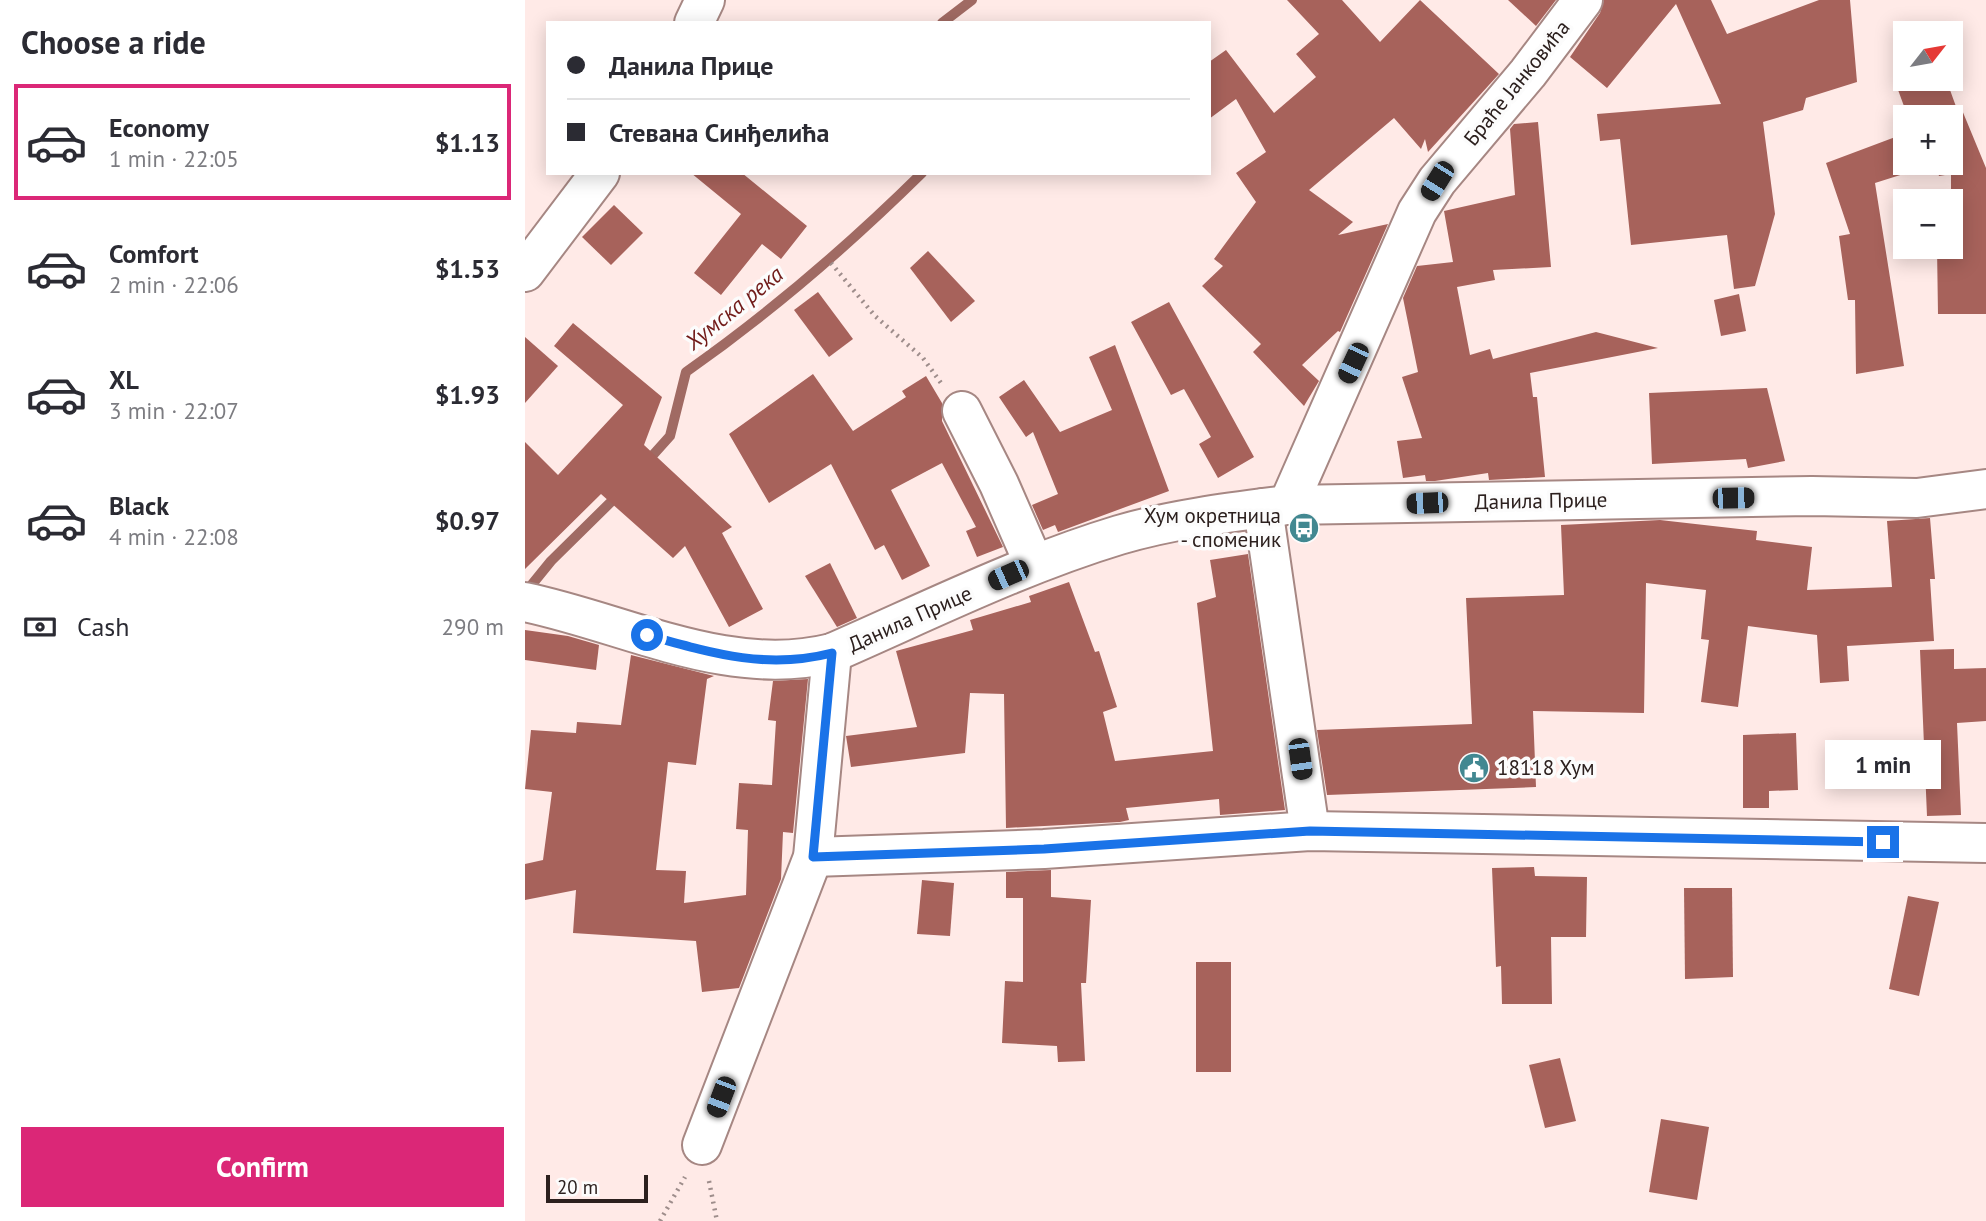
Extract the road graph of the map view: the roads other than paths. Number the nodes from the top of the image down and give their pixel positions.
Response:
1 (705, 0) edge
2 (1584, 0) edge
3 (695, 21) edge
4 (598, 175) edge
5 (525, 272) edge
6 (962, 411) road end
7 (1986, 489) edge
8 (1276, 507) junction
9 (1034, 564) junction
10 (534, 604) edge
11 (832, 653) junction
12 (1310, 831) junction
13 (1986, 843) edge
14 (813, 857) junction
15 (702, 1145) road end

1 - 3 street
2 - 8 street, Браће Јанковића
4 - 5 street
6 - 9 street
7 - 8 street, Данила Прице
8 - 9 street, Данила Прице
8 - 12 street
9 - 11 street, Данила Прице
10 - 11 street, Данила Прице
11 - 14 street
12 - 13 street
12 - 14 street
14 - 15 street

